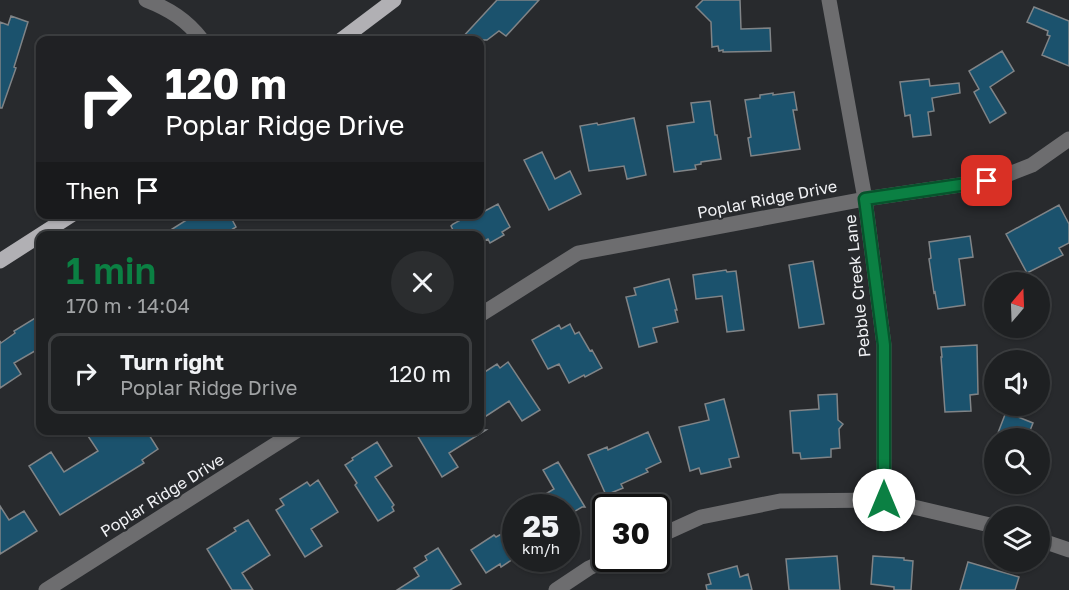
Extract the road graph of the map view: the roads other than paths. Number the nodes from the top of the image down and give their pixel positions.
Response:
1 (146, 0) edge
2 (394, 0) edge
3 (829, 0) edge
4 (198, 36) edge
5 (346, 36) edge
6 (1069, 139) edge
7 (865, 199) junction
8 (65, 219) edge
9 (47, 231) edge
10 (36, 238) edge
11 (0, 261) edge
12 (484, 312) edge
13 (290, 435) edge
14 (884, 500) junction
15 (984, 524) edge
16 (670, 531) edge
17 (1050, 543) edge
18 (1069, 550) edge
19 (592, 567) edge
20 (46, 590) edge
21 (556, 590) edge

1 - 4 street
2 - 5 main road
3 - 7 street, Pebble Creek Lane
6 - 7 street, Poplar Ridge Drive
7 - 12 street, Poplar Ridge Drive
7 - 14 street, Pebble Creek Lane
8 - 9 main road
10 - 11 main road
13 - 20 street, Poplar Ridge Drive
14 - 15 street
14 - 16 street
17 - 18 street
19 - 21 street

